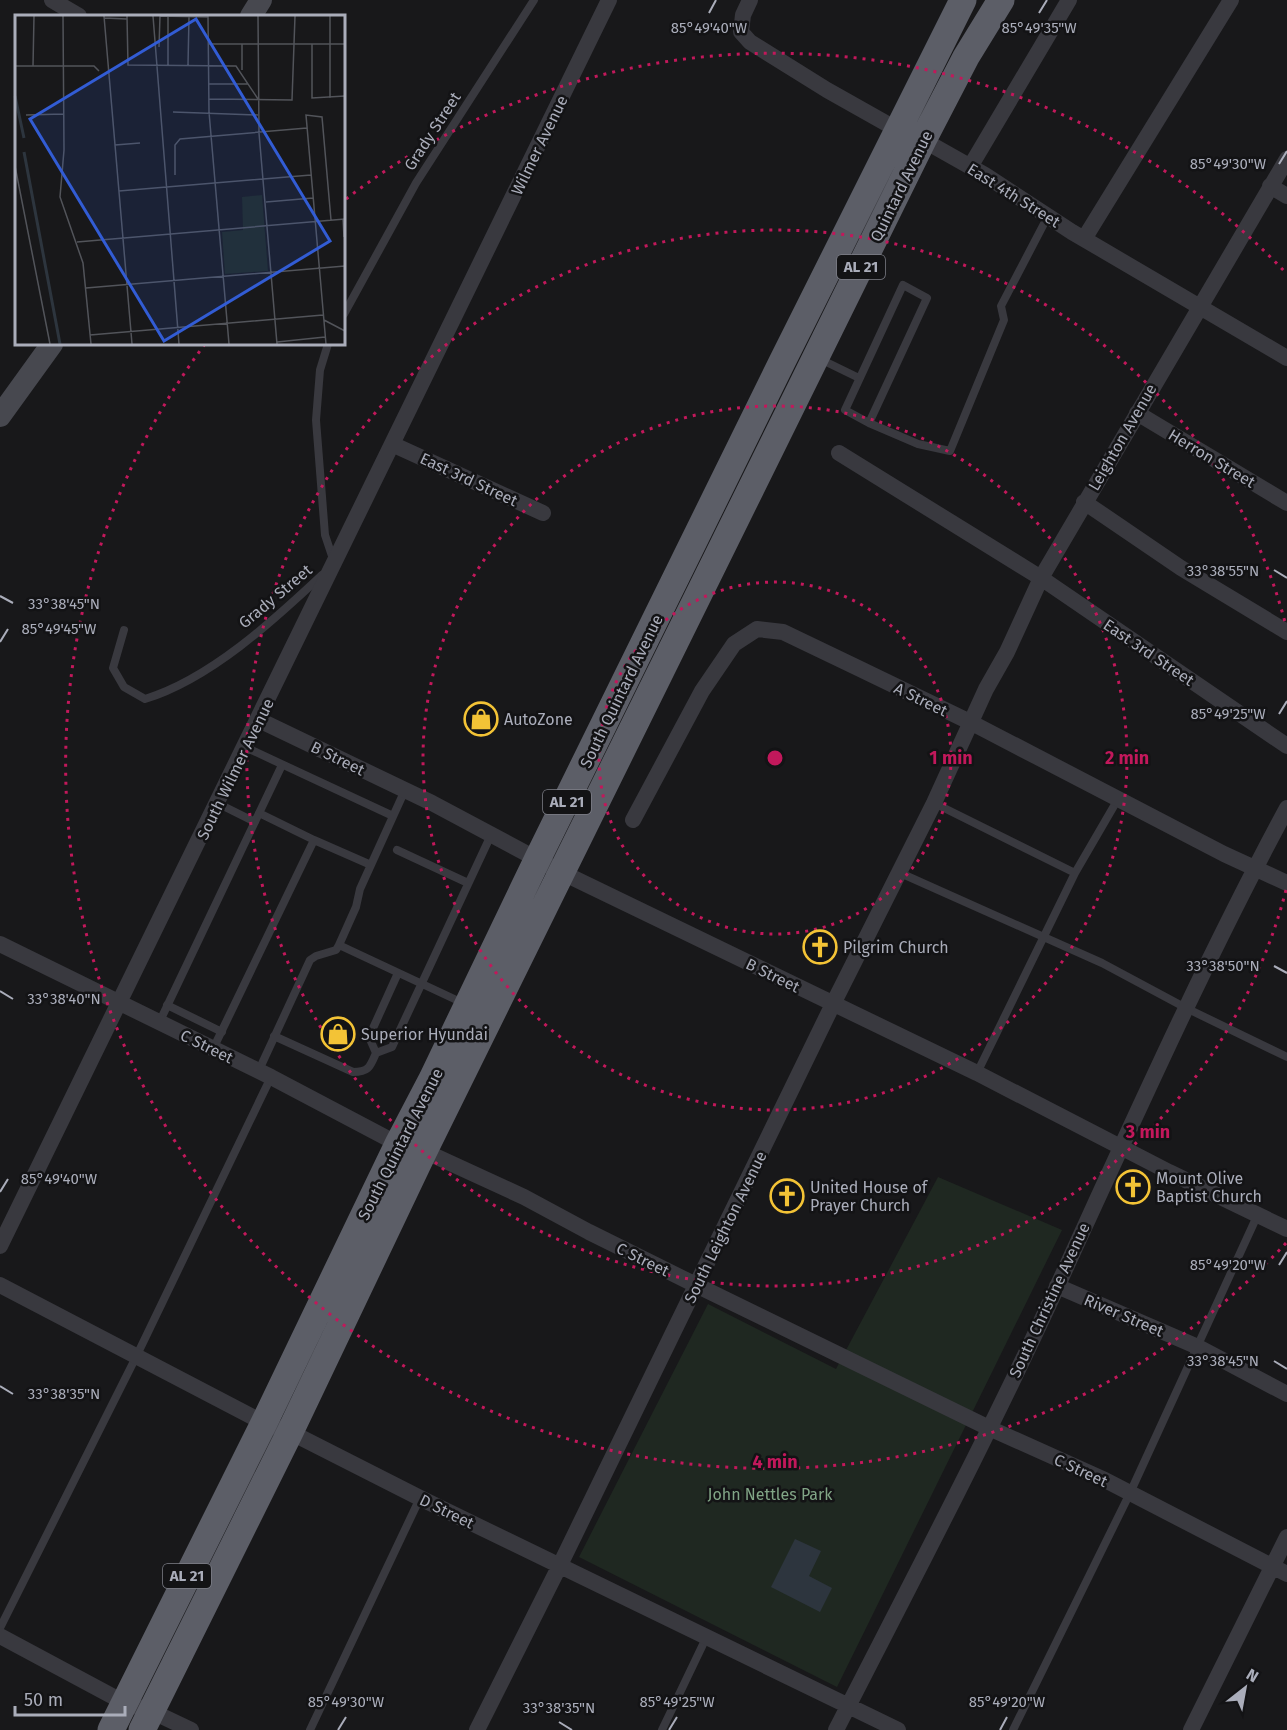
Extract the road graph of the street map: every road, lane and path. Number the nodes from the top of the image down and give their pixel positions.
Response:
1 (51, 0) edge
2 (261, 0) edge
3 (534, 0) edge
4 (609, 0) edge
5 (750, 0) edge
6 (963, 0) edge
7 (1001, 0) edge
8 (1069, 0) edge
9 (1231, 0) edge
10 (77, 15) edge
11 (252, 15) edge
12 (898, 130) junction
13 (923, 140) junction
14 (1287, 159) edge
15 (970, 167) junction
16 (1270, 186) junction
17 (1287, 196) edge
18 (1048, 216) junction
19 (1084, 239) junction
20 (468, 291) joint
21 (1200, 307) junction
22 (345, 312) edge
23 (51, 345) edge
24 (328, 345) edge
25 (817, 357) junction
26 (1287, 358) edge
27 (859, 378) junction
28 (1137, 413) junction
29 (0, 416) edge
30 (870, 423) junction
31 (394, 445) junction
32 (839, 453) dead end
33 (1084, 502) junction
34 (1287, 503) edge
35 (543, 513) dead end
36 (703, 525) joint
37 (728, 537) joint
38 (335, 564) junction
39 (1041, 578) junction
40 (124, 630) dead end
41 (1287, 632) edge
42 (259, 720) junction
43 (972, 723) junction
44 (1287, 746) edge
45 (245, 747) junction
46 (282, 765) junction
47 (405, 790) junction
48 (1118, 798) junction
49 (934, 803) junction
50 (218, 804) junction
51 (1287, 808) edge
52 (259, 813) junction
53 (393, 816) junction
54 (633, 820) dead end
55 (255, 822) junction
56 (491, 835) junction
57 (314, 840) junction
58 (397, 850) dead end
59 (538, 858) junction
60 (371, 865) junction
61 (1255, 868) junction
62 (898, 872) junction
63 (563, 873) junction
64 (1075, 873) junction
65 (468, 883) junction
66 (1287, 883) edge
67 (1043, 936) junction
68 (0, 944) edge
69 (339, 945) junction
70 (398, 972) junction
71 (421, 983) junction
72 (118, 1003) junction
73 (833, 1004) junction
74 (167, 1005) junction
75 (468, 1005) junction
76 (1186, 1008) junction
77 (159, 1023) junction
78 (222, 1032) junction
79 (274, 1036) junction
80 (213, 1049) junction
81 (376, 1053) junction
82 (1287, 1057) edge
83 (977, 1073) junction
84 (265, 1074) junction
85 (398, 1144) junction
86 (1121, 1148) junction
87 (424, 1151) junction
88 (1258, 1214) junction
89 (1287, 1229) edge
90 (0, 1246) edge
91 (0, 1285) edge
92 (696, 1286) junction
93 (1057, 1286) junction
94 (1198, 1347) junction
95 (137, 1355) junction
96 (1287, 1394) edge
97 (264, 1423) junction
98 (989, 1428) junction
99 (290, 1432) junction
100 (1130, 1493) junction
101 (420, 1498) junction
102 (1287, 1538) edge
103 (560, 1565) junction
104 (1280, 1570) edge
105 (0, 1628) edge
106 (0, 1635) edge
107 (707, 1636) junction
108 (125, 1703) junction
109 (848, 1707) junction
110 (146, 1720) edge
111 (111, 1730) edge
112 (190, 1730) edge
113 (310, 1730) edge
114 (477, 1730) edge
115 (662, 1730) edge
116 (837, 1730) edge
117 (898, 1730) edge
118 (1013, 1730) edge
119 (1191, 1730) edge

1 - 10 street
2 - 11 main road
3 - 22 lane, Grady Street
4 - 20 street, Wilmer Avenue
5 - 12 street, East 4th Street
6 - 12 highway, Quintard Avenue / AL 21
7 - 13 highway, Quintard Avenue / AL 21
8 - 15 street
9 - 19 street
12 - 13 street, East 4th Street
12 - 36 highway, Quintard Avenue / AL 21
13 - 15 street, East 4th Street
13 - 25 highway, Quintard Avenue / AL 21
14 - 16 street, Leighton Avenue
15 - 18 street, East 4th Street
16 - 17 street
16 - 21 street, Leighton Avenue
18 - 19 street, East 4th Street
18 - 30 lane
19 - 21 street, East 4th Street
20 - 31 street, South Wilmer Avenue
21 - 26 street, East 4th Street
21 - 28 street, Leighton Avenue
23 - 29 main road
24 - 38 lane, Grady Street
25 - 27 lane
25 - 37 highway, Quintard Avenue / AL 21
27 - 30 lane
27 - 30 lane
28 - 33 street, Leighton Avenue
28 - 34 street, Herron Street
31 - 35 street, East 3rd Street
31 - 38 street, South Wilmer Avenue
32 - 39 street, East 3rd Street
33 - 39 street, Leighton Avenue
33 - 41 street
36 - 59 highway, South Quintard Avenue / AL 21
37 - 63 highway, South Quintard Avenue / AL 21
38 - 40 lane, Grady Street
38 - 42 street, South Wilmer Avenue
39 - 43 street, Leighton Avenue
39 - 44 street, East 3rd Street
42 - 45 street, South Wilmer Avenue
42 - 47 street, B Street
43 - 48 street, A Street
43 - 49 street, South Leighton Avenue
43 - 54 street, A Street
45 - 46 lane
45 - 50 street, South Wilmer Avenue
46 - 52 lane
46 - 53 lane
47 - 53 lane
47 - 56 street, B Street
48 - 61 street, A Street
48 - 64 lane
49 - 62 street, South Leighton Avenue
49 - 64 lane
50 - 55 lane
50 - 72 street, South Wilmer Avenue
51 - 61 street, South Christine Avenue
52 - 55 lane
52 - 57 lane
53 - 60 lane
55 - 74 lane
56 - 59 street, B Street
56 - 65 lane
57 - 60 lane
57 - 78 lane
58 - 65 lane
59 - 63 street, B Street
59 - 75 highway, South Quintard Avenue / AL 21
60 - 69 lane
61 - 66 street, A Street
61 - 76 street, South Christine Avenue
62 - 67 lane
62 - 73 street, South Leighton Avenue
63 - 73 street, B Street
63 - 87 highway, South Quintard Avenue / AL 21
64 - 67 lane
65 - 71 lane
67 - 76 lane
67 - 83 lane
68 - 72 street, C Street
69 - 70 lane
69 - 79 lane
70 - 71 lane
70 - 81 lane
71 - 75 lane
71 - 81 lane
72 - 77 street, C Street
72 - 90 street, South Wilmer Avenue
73 - 83 street, B Street
73 - 92 street, South Leighton Avenue
74 - 77 lane
74 - 78 lane
75 - 85 highway, South Quintard Avenue / AL 21
76 - 82 lane
76 - 86 street, South Christine Avenue
77 - 80 street, C Street
78 - 80 lane
79 - 81 lane
79 - 84 lane
80 - 84 street, C Street
83 - 86 street, B Street
84 - 85 street, C Street
84 - 95 lane
85 - 87 street, C Street
85 - 97 highway, South Quintard Avenue / AL 21
86 - 88 street, B Street
86 - 93 street, South Christine Avenue
87 - 92 street, C Street
87 - 99 highway, South Quintard Avenue / AL 21
88 - 89 street, B Street
88 - 94 lane
91 - 95 street, D Street
92 - 98 street, C Street
92 - 103 street, South Leighton Avenue
93 - 94 street, River Street
93 - 98 street, South Christine Avenue
94 - 96 street, River Street
94 - 100 lane
95 - 97 street, D Street
95 - 105 lane
97 - 99 street, D Street
97 - 108 highway, South Quintard Avenue / AL 21
98 - 100 street, C Street
98 - 109 street, South Christine Avenue
99 - 101 street, D Street
99 - 110 highway, South Quintard Avenue / AL 21
100 - 104 street, C Street
100 - 118 lane
101 - 103 street, D Street
101 - 113 lane
102 - 104 street
103 - 107 street, D Street
103 - 114 street, South Leighton Avenue
104 - 119 street
106 - 108 street
107 - 109 street, D Street
107 - 115 lane
108 - 110 street
108 - 111 highway, South Quintard Avenue / AL 21
109 - 116 street, South Christine Avenue
109 - 117 street, D Street
110 - 112 street

